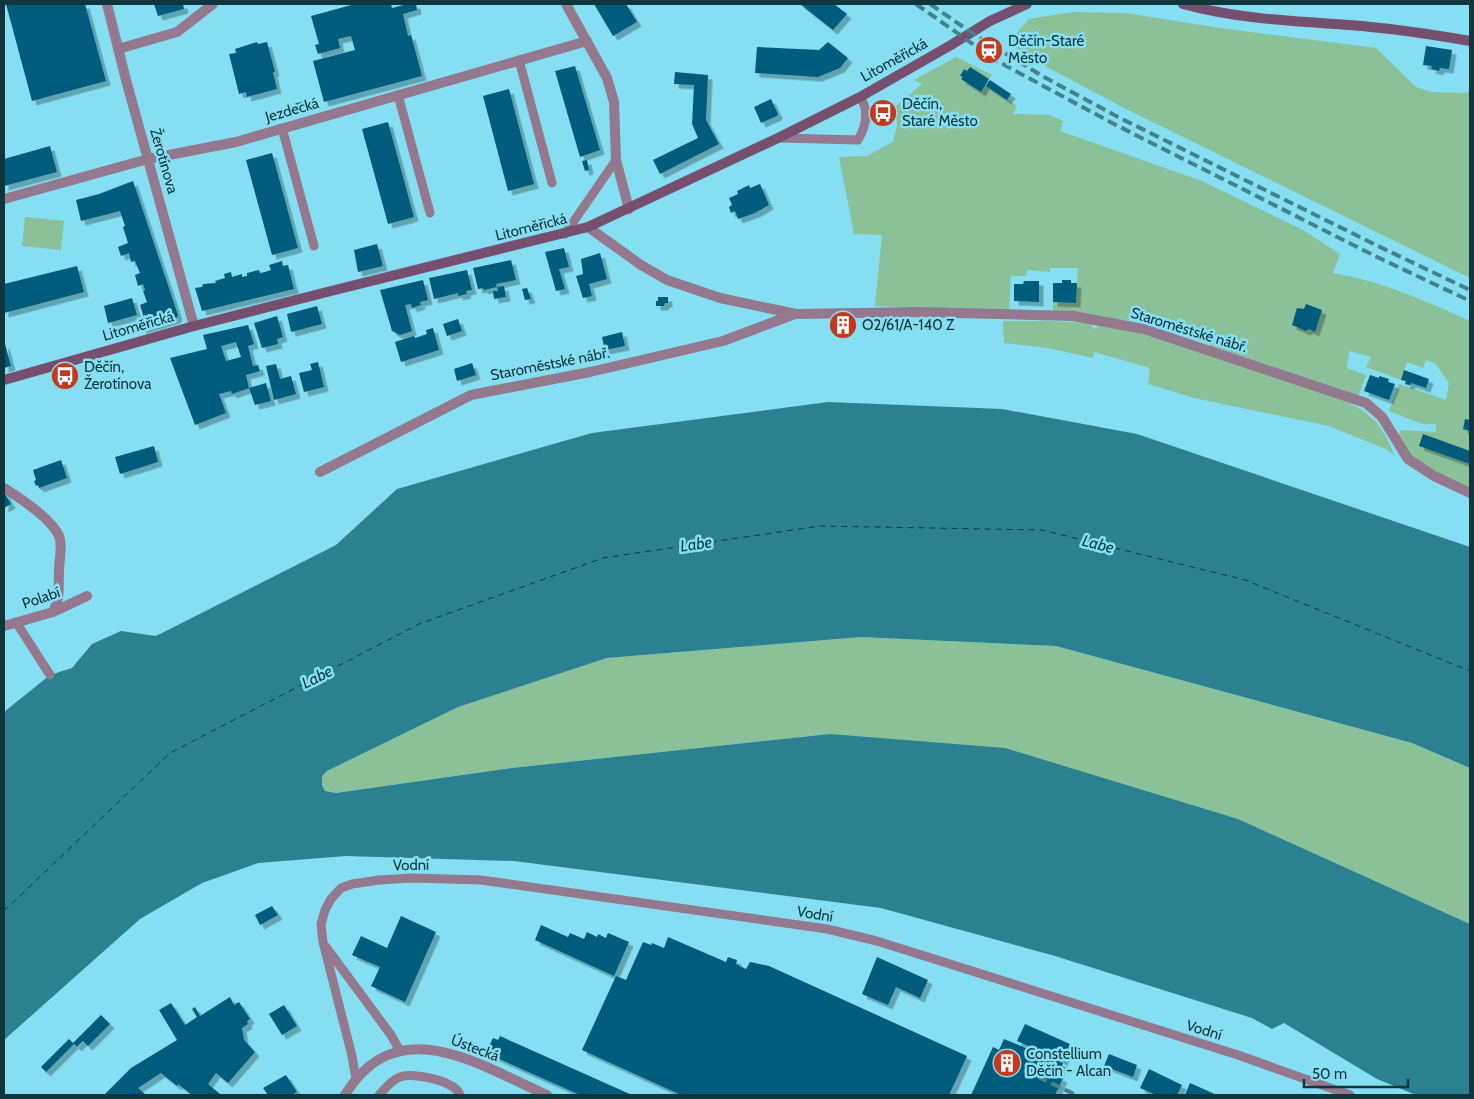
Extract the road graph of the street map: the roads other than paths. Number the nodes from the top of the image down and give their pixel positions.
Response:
1 (107, 4) edge
2 (214, 4) edge
3 (566, 4) edge
4 (1027, 4) edge
5 (1183, 4) edge
6 (587, 41) junction
7 (1470, 41) edge
8 (118, 49) junction
9 (519, 60) junction
10 (398, 95) junction
11 (860, 97) junction
12 (282, 128) junction
13 (778, 138) junction
14 (148, 159) junction
15 (616, 160) junction
16 (552, 183) dead end
17 (4, 199) edge
18 (629, 209) junction
19 (430, 213) dead end
20 (588, 227) junction
21 (565, 234) junction
22 (314, 246) dead end
23 (796, 314) junction
24 (194, 326) junction
25 (4, 380) edge
26 (320, 472) dead end
27 (4, 488) edge
28 (1470, 493) edge
29 (87, 596) dead end
30 (53, 612) junction
31 (16, 622) junction
32 (4, 626) edge
33 (50, 674) dead end
34 (322, 942) junction
35 (400, 1051) junction
36 (356, 1079) junction
37 (345, 1095) edge
38 (379, 1095) edge
39 (460, 1095) edge
40 (547, 1095) edge
41 (1350, 1095) edge

1 - 8 street, Žerotínova
2 - 8 street
3 - 6 street
4 - 11 main road, Litoměřická
5 - 7 main road
6 - 9 street, Jezdecká
6 - 15 street
8 - 14 street, Žerotínova
9 - 10 street, Jezdecká
9 - 16 lane
10 - 12 street, Jezdecká
10 - 19 lane
11 - 13 main road, Litoměřická
11 - 13 lane
12 - 14 street, Jezdecká
12 - 22 lane
13 - 18 main road, Litoměřická
14 - 17 street, Jezdecká
14 - 24 street, Žerotínova
15 - 18 street
15 - 21 lane
18 - 20 main road, Litoměřická
20 - 21 main road, Litoměřická
20 - 23 street, Staroměstské nábř.
21 - 24 main road, Litoměřická
23 - 26 street, Staroměstské nábř.
23 - 28 street, Staroměstské nábř.
24 - 25 main road, Litoměřická
27 - 30 street
29 - 30 street, Polabí
30 - 31 street, Polabí
31 - 32 street, Polabí
31 - 33 lane
34 - 35 lane
34 - 36 lane, Vodní
34 - 41 lane, Vodní
35 - 36 street, Ústecká
35 - 40 street, Ústecká
36 - 37 street, Ústecká
38 - 39 lane

